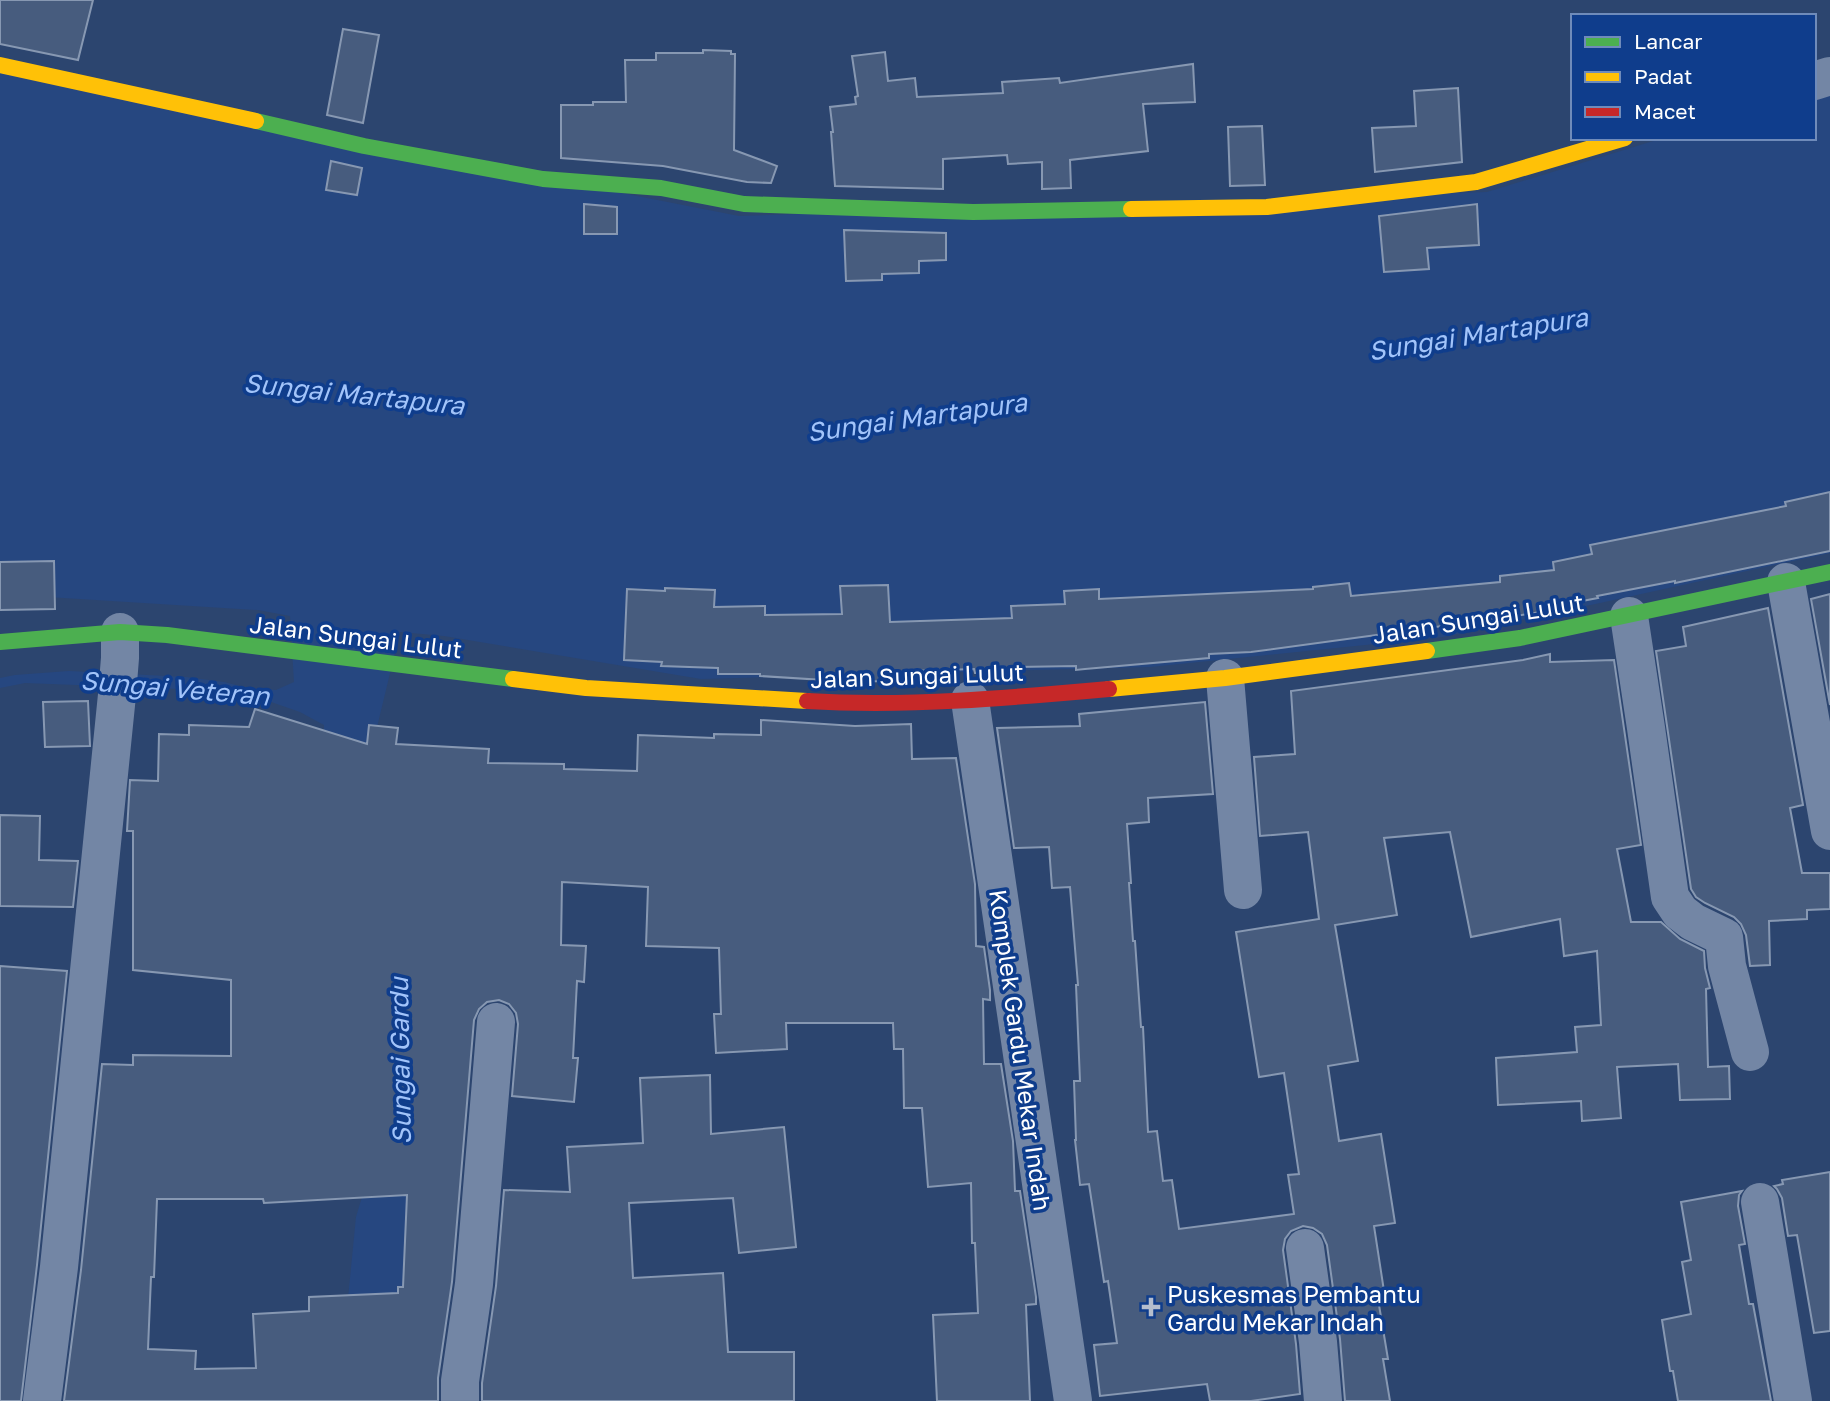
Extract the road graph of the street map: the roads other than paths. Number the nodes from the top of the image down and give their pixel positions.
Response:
1 (0, 65) edge
2 (1618, 140) edge
3 (1830, 572) edge
4 (1786, 582) junction
5 (1629, 617) junction
6 (0, 642) edge
7 (119, 661) junction
8 (1225, 678) junction
9 (970, 699) junction
10 (1830, 831) edge
11 (1243, 890) dead end
12 (496, 1022) dead end
13 (1750, 1052) dead end
14 (1760, 1202) dead end
15 (1305, 1248) dead end
16 (42, 1401) edge
17 (460, 1401) edge
18 (1073, 1401) edge
19 (1323, 1401) edge
20 (1793, 1401) edge

1 - 2 main road
3 - 4 main road, Jalan Sungai Lulut
4 - 5 main road, Jalan Sungai Lulut
4 - 10 street
5 - 8 main road, Jalan Sungai Lulut
5 - 13 street
6 - 7 main road, Jalan Sungai Lulut
7 - 9 main road, Jalan Sungai Lulut
7 - 16 street
8 - 9 main road, Jalan Sungai Lulut
8 - 11 street
9 - 18 street, Komplek Gardu Mekar Indah
12 - 17 street
14 - 20 street
15 - 19 street

